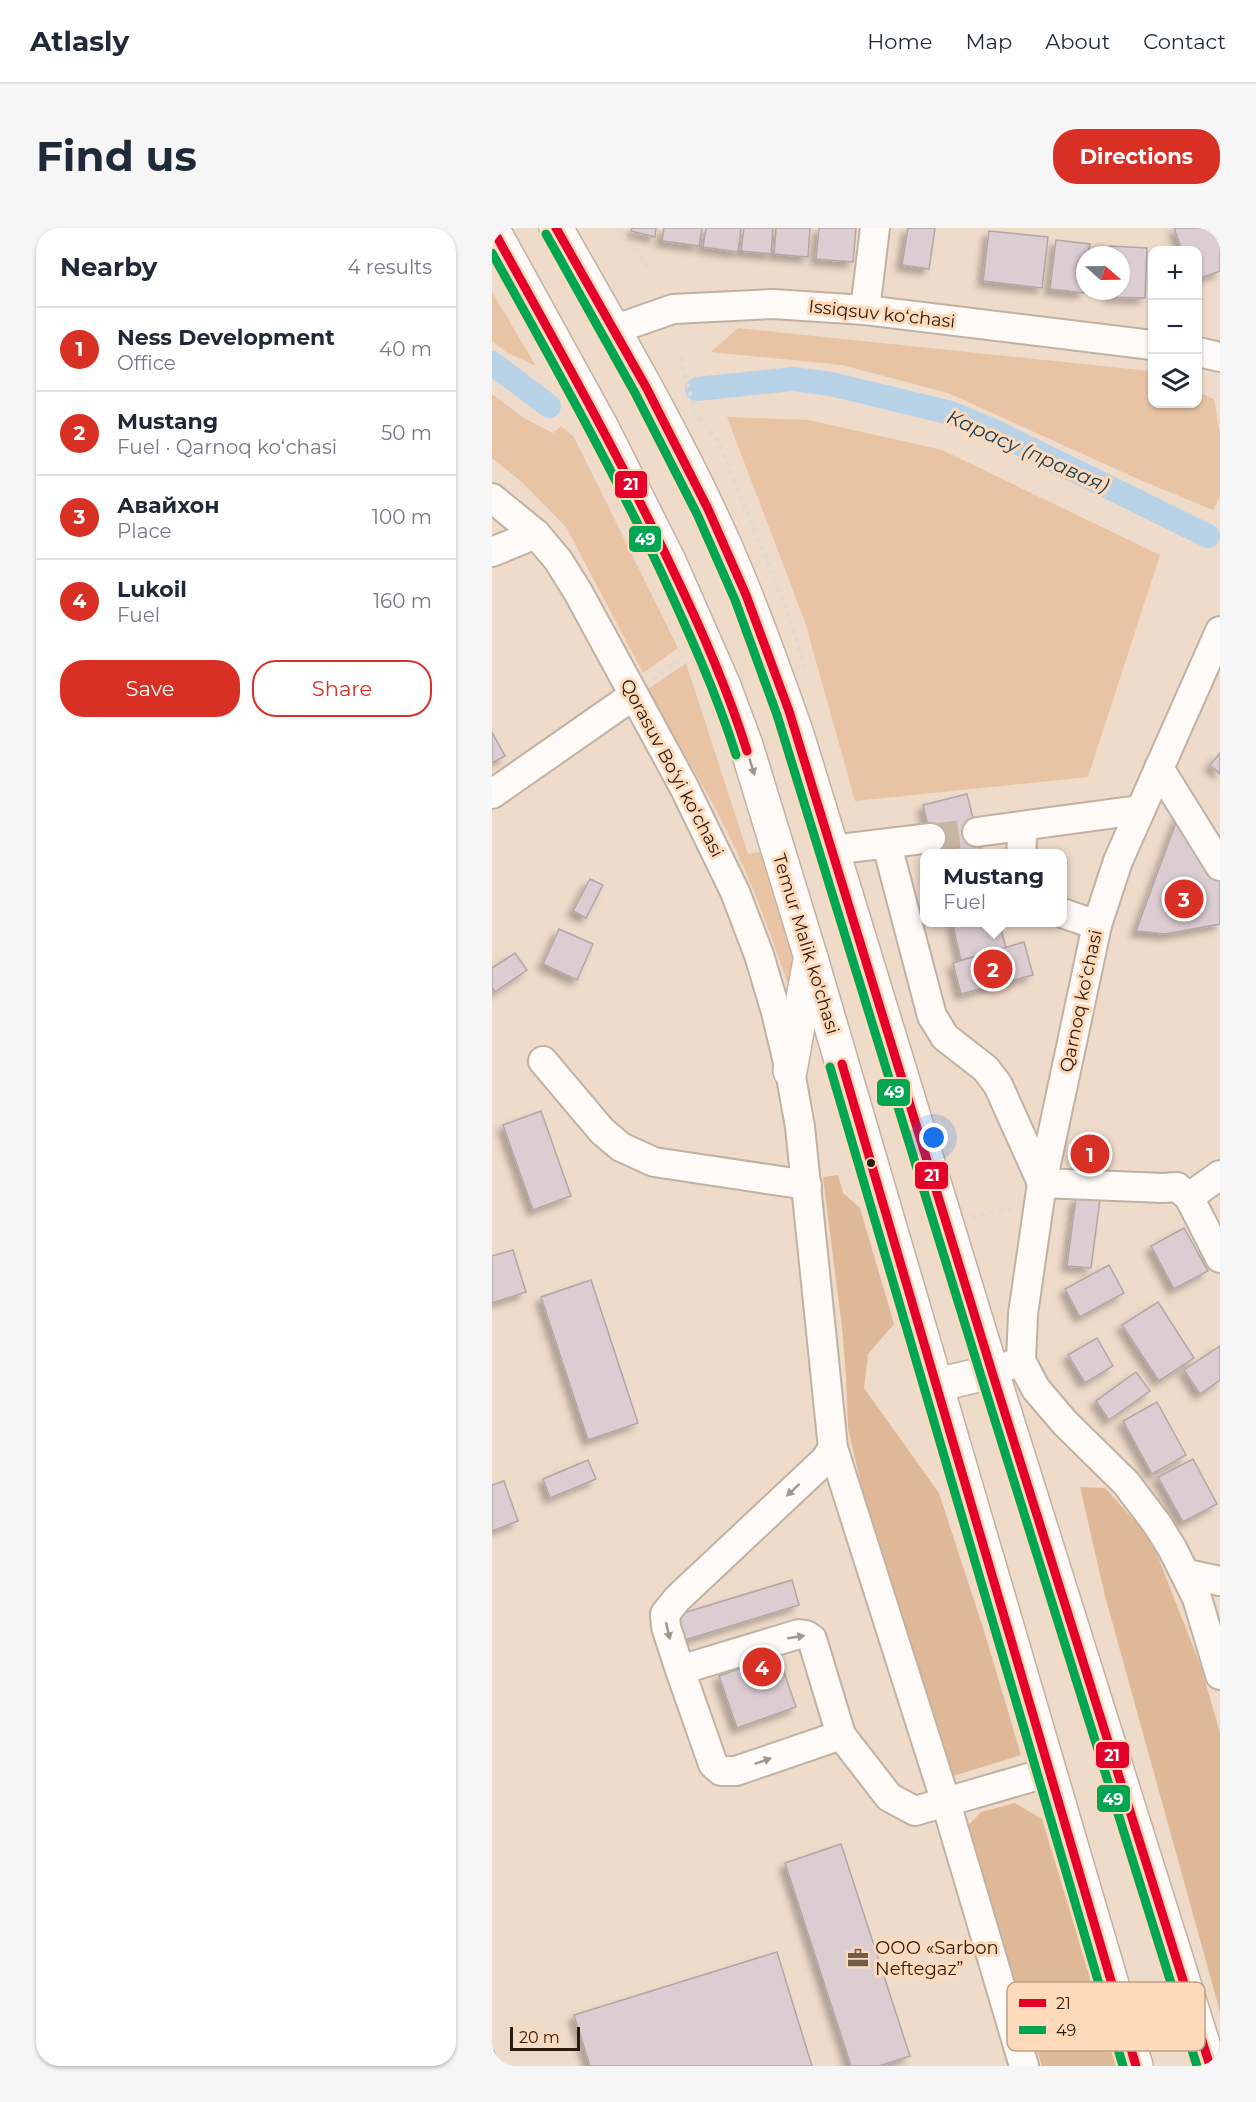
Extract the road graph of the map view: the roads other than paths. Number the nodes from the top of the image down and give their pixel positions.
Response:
1 (492, 228) edge
2 (556, 228) edge
3 (875, 228) edge
4 (865, 310) junction
5 (613, 330) junction
6 (1148, 345) edge
7 (1202, 353) edge
8 (1220, 357) edge
9 (492, 498) edge
10 (536, 534) junction
11 (492, 552) edge
12 (1220, 631) edge
13 (634, 695) junction
14 (1158, 768) junction
15 (492, 794) edge
16 (1139, 810) junction
17 (977, 832) tunnel mouth
18 (931, 838) tunnel mouth
19 (1022, 840) edge
20 (887, 845) junction
21 (831, 850) junction
22 (1220, 866) edge
23 (1067, 915) edge
24 (1096, 926) junction
25 (811, 958) junction
26 (543, 1061) dead end
27 (790, 1071) junction
28 (1220, 1175) edge
29 (1042, 1183) junction
30 (807, 1185) junction
31 (1189, 1197) junction
32 (1220, 1257) edge
33 (1007, 1366) junction
34 (936, 1385) junction
35 (833, 1448) junction
36 (1187, 1574) junction
37 (1220, 1581) edge
38 (680, 1670) junction
39 (1220, 1675) edge
40 (841, 1735) junction
41 (1049, 1772) junction
42 (946, 1803) junction
43 (1111, 1982) edge
44 (1186, 1982) edge
45 (1007, 2009) edge
46 (1205, 2049) edge
47 (1020, 2051) edge
48 (1132, 2051) edge
49 (1024, 2066) edge
50 (1136, 2066) edge
51 (1210, 2066) edge

1 -> 25 highway, Temur Malik ko'chasi
2 - 5 highway
3 - 4 street
4 - 5 street, Issiqsuv koʻchasi
4 - 6 street, Issiqsuv koʻchasi
5 - 21 highway
7 - 8 street
9 - 10 street, Qorasuv Bo‘yi koʻchasi
10 - 11 street
10 - 13 street, Qorasuv Bo‘yi koʻchasi
12 - 14 street, Qarnoq koʻchasi
13 - 15 street
13 - 27 street, Qorasuv Bo‘yi koʻchasi
14 - 16 street, Qarnoq koʻchasi
14 - 22 street
16 - 19 street
16 - 24 street, Qarnoq koʻchasi
17 - 19 street
18 - 20 street
20 - 21 street
20 - 29 street
21 - 33 highway
23 - 24 street
24 - 29 street, Qarnoq koʻchasi
25 - 27 highway
25 - 34 highway, Temur Malik ko'chasi
26 - 30 street
27 - 30 street, Qorasuv Bo‘yi koʻchasi
28 - 31 street
29 - 31 street
29 - 33 street, Qarnoq koʻchasi
30 - 35 street, Qorasuv Bo‘yi koʻchasi
31 - 32 street
33 - 34 highway
33 - 36 street
33 - 44 highway
34 - 41 highway, Temur Malik ko'chasi
35 -> 38 street
35 - 42 street, Qorasuv Bo‘yi koʻchasi
36 - 37 street
36 - 39 street
38 -> 40 street
38 -> 40 street
40 - 42 street
41 - 42 street
41 - 43 highway, Temur Malik ko'chasi
42 - 45 street, Qorasuv Bo‘yi koʻchasi
46 - 51 highway
47 - 49 street, Qorasuv Bo‘yi koʻchasi
48 - 50 highway, Temur Malik ko'chasi

